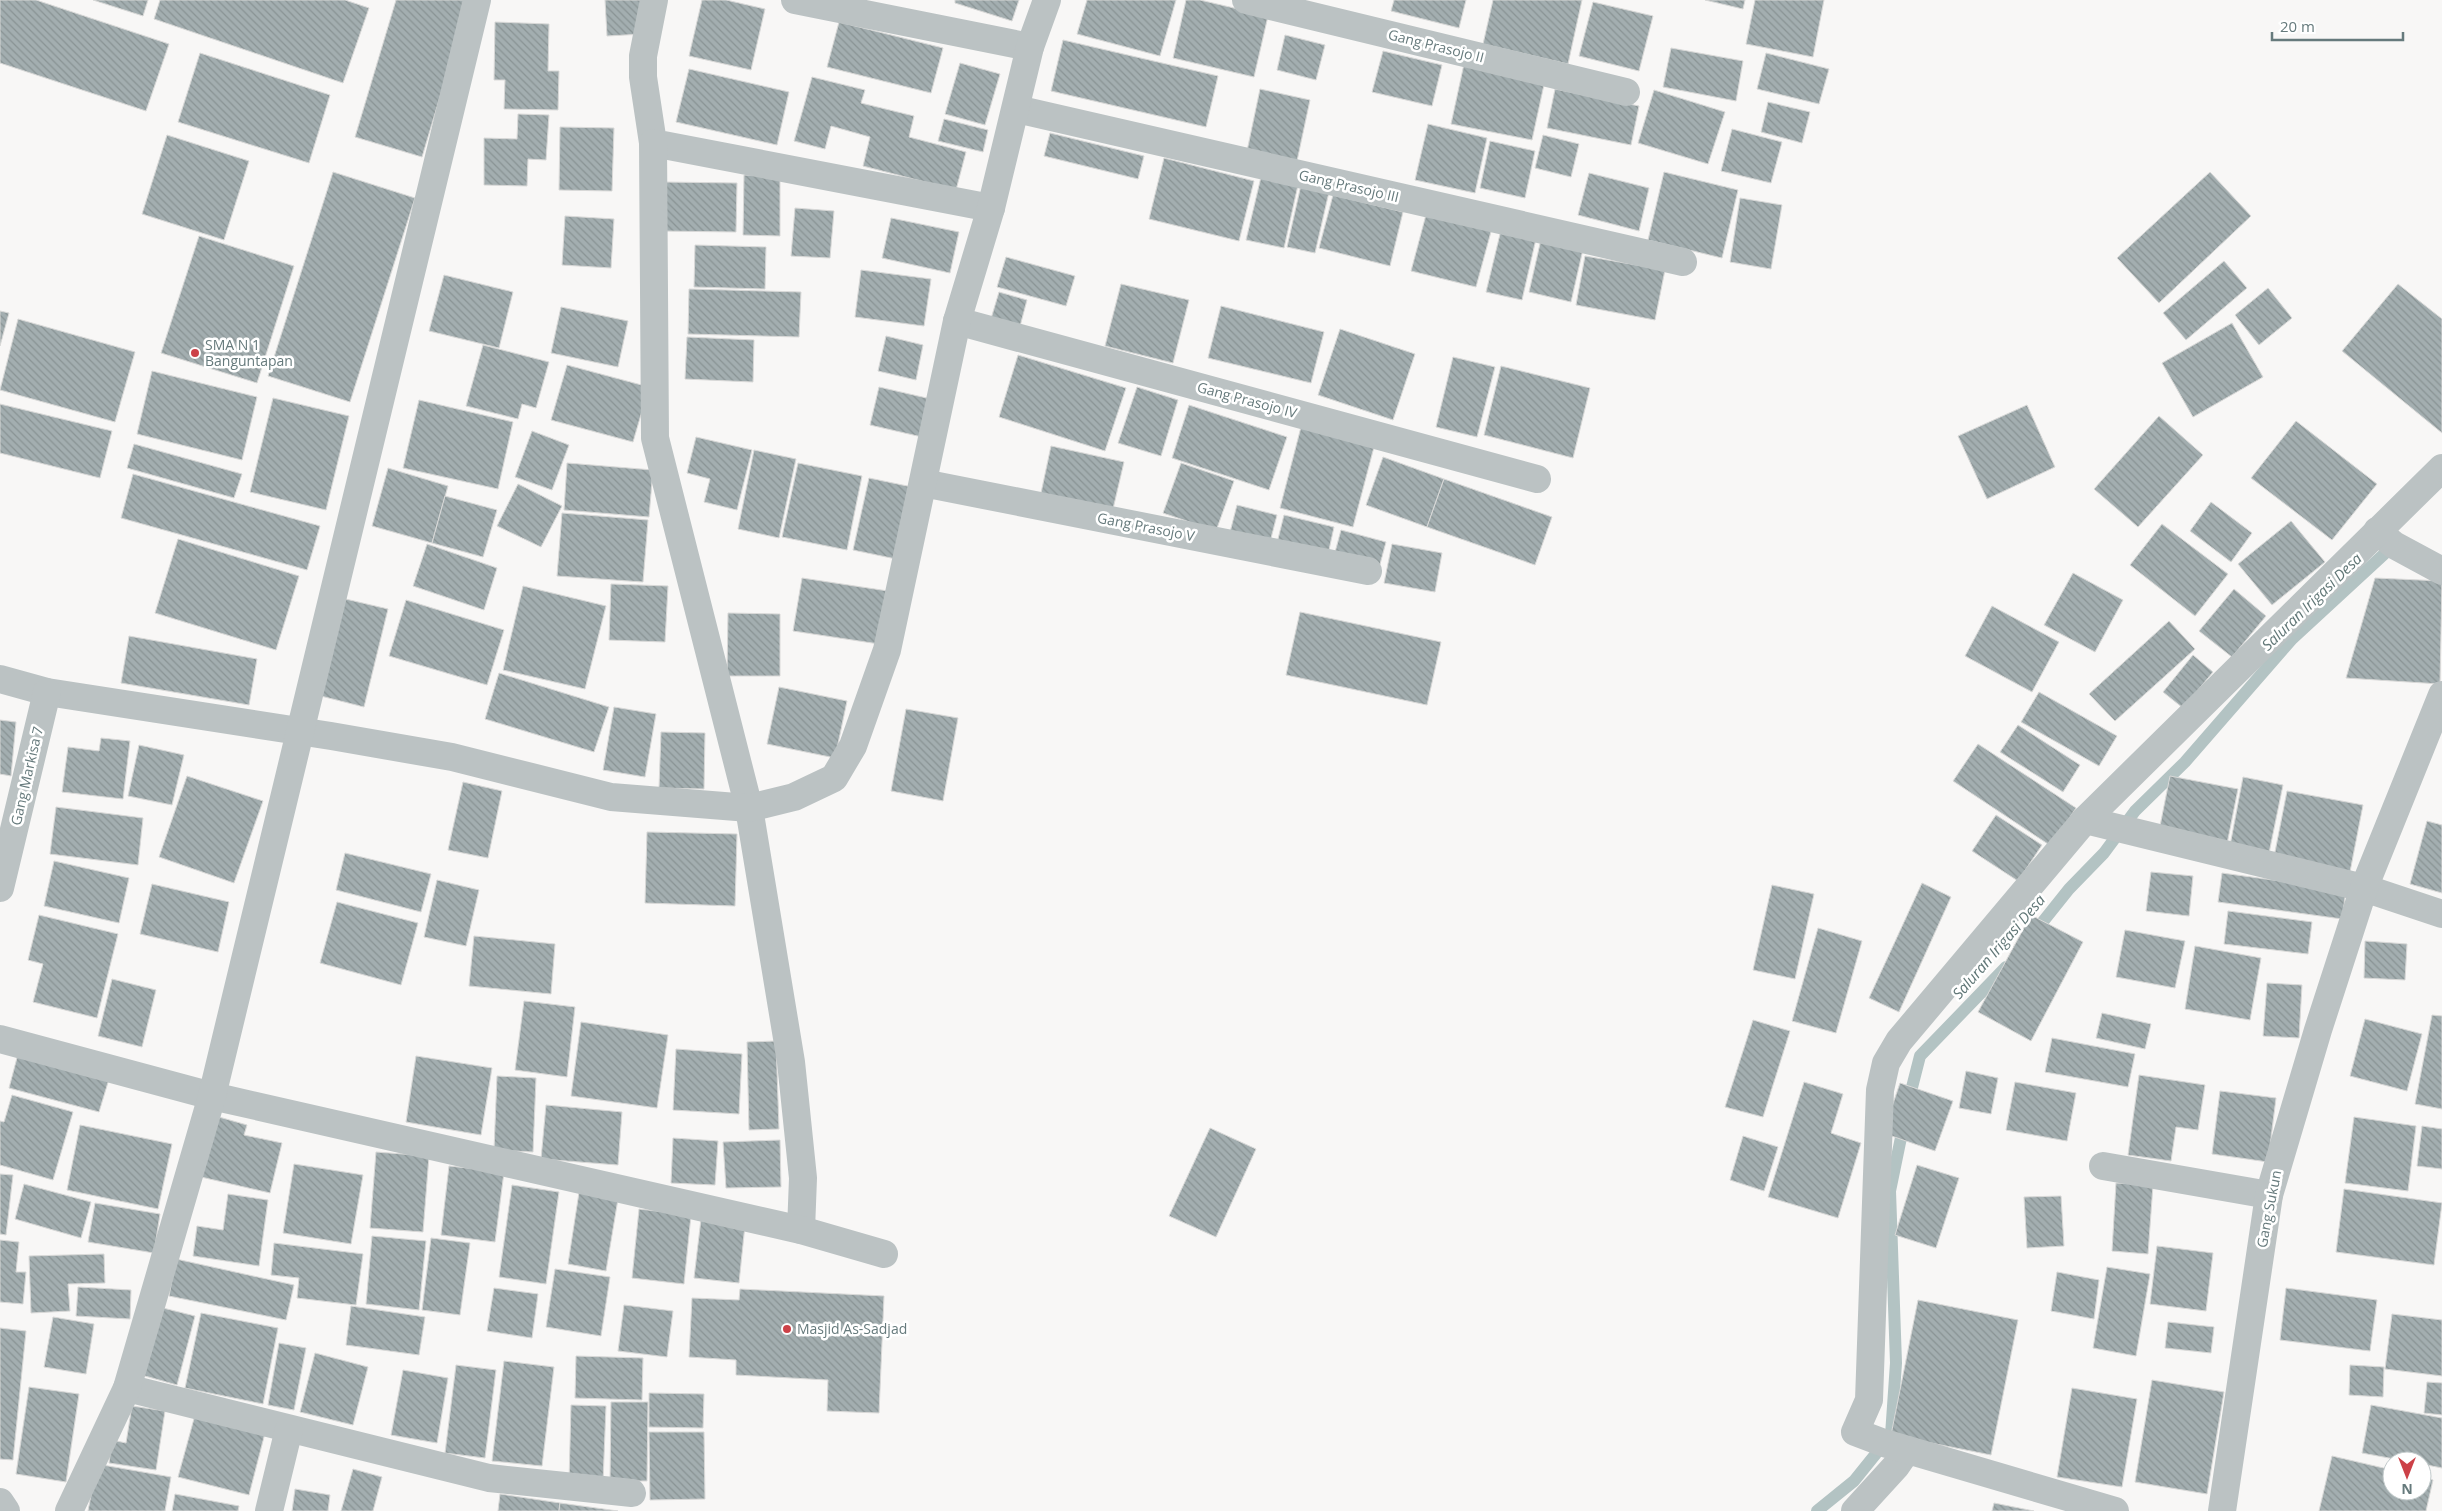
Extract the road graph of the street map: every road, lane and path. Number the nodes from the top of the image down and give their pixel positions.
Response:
1 (477, 0) edge
2 (654, 0) edge
3 (795, 0) edge
4 (1047, 0) edge
5 (1246, 0) edge
6 (1030, 47) junction
7 (1626, 92) dead end
8 (1016, 109) junction
9 (653, 142) junction
10 (991, 208) junction
11 (1683, 262) dead end
12 (957, 321) junction
13 (2442, 468) edge
14 (1537, 479) dead end
15 (924, 483) junction
16 (2377, 532) junction
17 (1368, 571) dead end
18 (2442, 571) edge
19 (0, 679) edge
20 (47, 692) junction
21 (2442, 695) edge
22 (300, 732) junction
23 (749, 808) junction
24 (2085, 820) junction
25 (0, 888) edge
26 (2364, 888) junction
27 (2442, 914) edge
28 (0, 1039) edge
29 (212, 1096) junction
30 (2103, 1166) dead end
31 (2269, 1195) junction
32 (801, 1230) junction
33 (884, 1254) dead end
34 (127, 1388) junction
35 (289, 1429) junction
36 (1892, 1445) junction
37 (632, 1493) dead end
38 (0, 1502) edge
39 (6, 1511) edge
40 (69, 1511) edge
41 (269, 1511) edge
42 (1855, 1511) edge
43 (2115, 1511) edge
44 (2222, 1511) edge

1 - 22 street
2 - 9 street
3 - 6 street
4 - 6 street
5 - 7 street, Gang Prasojo II
6 - 8 street
8 - 10 street
8 - 11 street, Gang Prasojo III
9 - 10 street
9 - 23 street
10 - 12 street
12 - 14 street, Gang Prasojo IV
12 - 15 street
13 - 16 street
15 - 17 street, Gang Prasojo V
15 - 23 street
16 - 18 street
16 - 24 street
19 - 20 street
20 - 22 street
20 - 25 street, Gang Markisa 7
21 - 26 street, Gang Sukun
22 - 23 street
22 - 29 street
23 - 32 street
24 - 26 street
24 - 36 street
26 - 27 street
26 - 31 street, Gang Sukun
28 - 29 street
29 - 32 street
29 - 34 street
30 - 31 street
31 - 44 street, Gang Sukun
32 - 33 street
34 - 35 street
34 - 40 street
35 - 37 street
35 - 41 street
36 - 42 street
36 - 43 street
38 - 39 street

